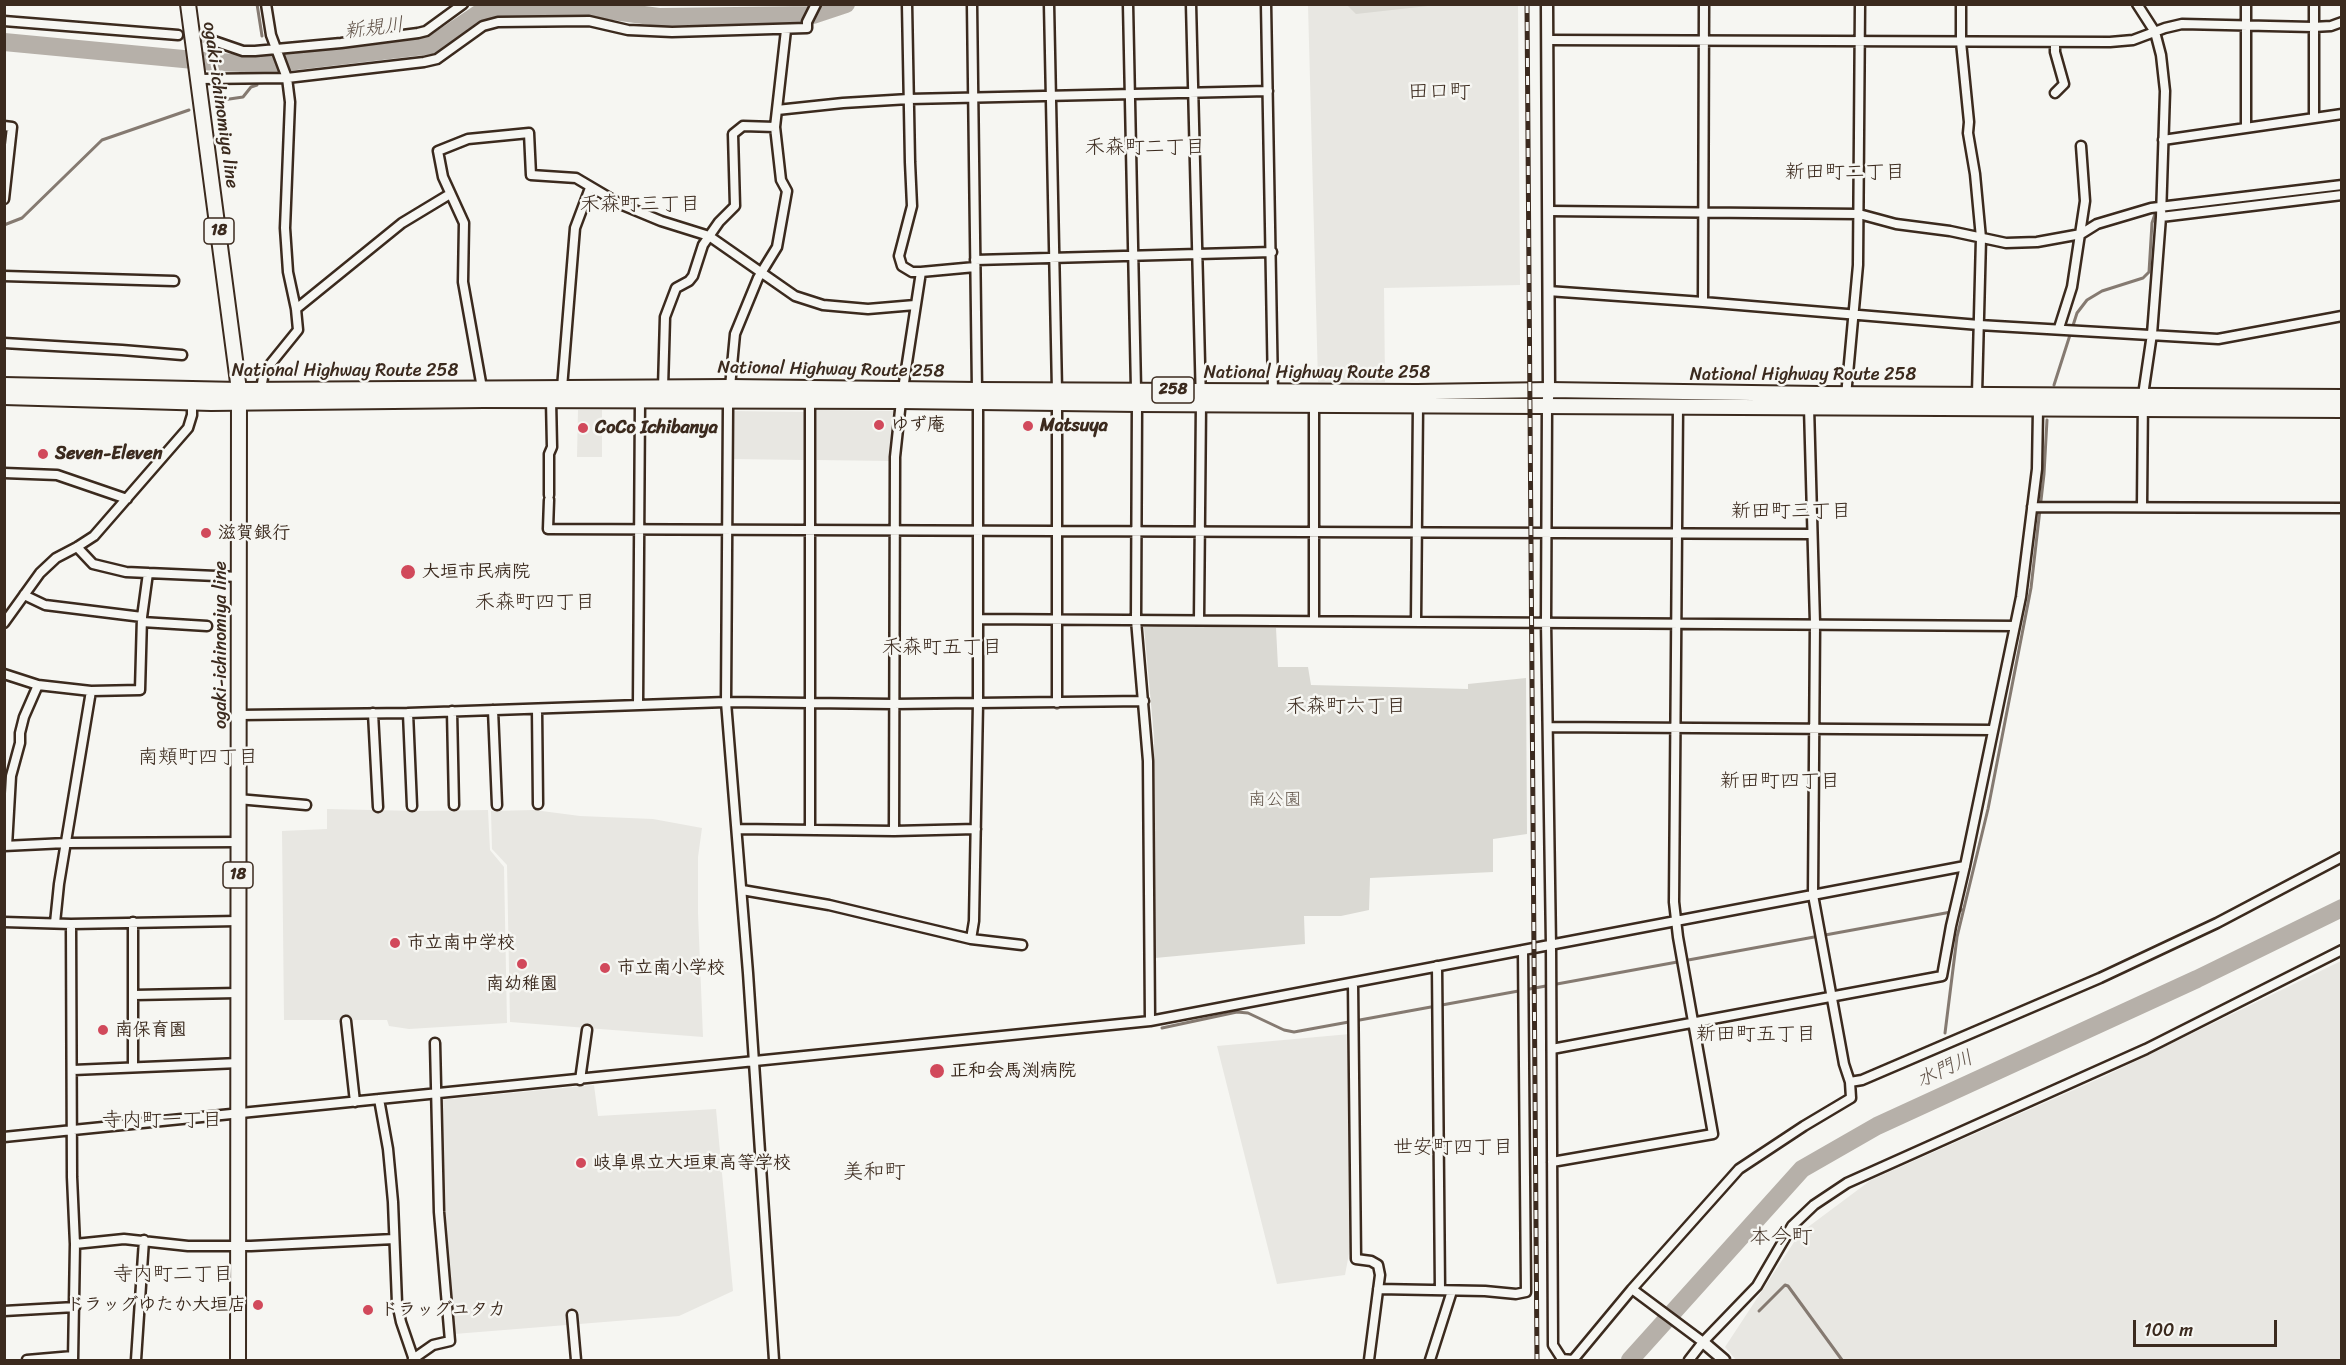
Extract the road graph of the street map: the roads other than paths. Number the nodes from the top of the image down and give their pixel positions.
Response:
1 (188, 4) edge
2 (266, 4) edge
3 (464, 4) edge
4 (816, 4) edge
5 (907, 4) edge
6 (972, 4) edge
7 (1049, 4) edge
8 (1128, 4) edge
9 (1191, 4) edge
10 (1266, 4) edge
11 (1547, 4) edge
12 (1704, 4) edge
13 (1860, 4) edge
14 (1961, 4) edge
15 (2137, 4) edge
16 (2246, 4) edge
17 (2314, 4) edge
18 (4, 21) edge
19 (2342, 22) edge
20 (2246, 26) junction
21 (2313, 27) junction
22 (786, 30) junction
23 (2155, 32) junction
24 (178, 36) tunnel mouth
25 (211, 40) tunnel mouth
26 (1547, 40) junction
27 (1704, 40) junction
28 (1860, 42) junction
29 (1961, 42) junction
30 (2055, 42) junction
31 (278, 51) junction
32 (198, 76) junction
33 (286, 76) junction
34 (1268, 91) junction
35 (1193, 93) junction
36 (2055, 93) dead end
37 (1130, 94) junction
38 (1051, 95) junction
39 (973, 97) junction
40 (909, 99) junction
41 (777, 110) junction
42 (2342, 114) edge
43 (2314, 118) junction
44 (4, 126) edge
45 (776, 127) junction
46 (2247, 127) junction
47 (2163, 140) junction
48 (2081, 146) dead end
49 (2342, 185) edge
50 (590, 188) junction
51 (450, 194) junction
52 (2342, 195) edge
53 (4, 199) edge
54 (2162, 207) junction
55 (1549, 211) junction
56 (1703, 213) junction
57 (1859, 214) junction
58 (2161, 217) junction
59 (2081, 234) junction
60 (709, 236) junction
61 (1981, 238) junction
62 (1272, 252) junction
63 (1197, 254) junction
64 (1134, 256) junction
65 (1055, 258) junction
66 (975, 263) junction
67 (761, 272) junction
68 (921, 272) junction
69 (4, 276) edge
70 (174, 281) dead end
71 (1548, 291) junction
72 (1703, 302) junction
73 (915, 306) junction
74 (297, 309) junction
75 (1854, 315) junction
76 (2342, 316) edge
77 (1979, 325) junction
78 (2059, 328) junction
79 (2152, 334) junction
80 (4, 344) edge
81 (182, 356) dead end
82 (4, 385) edge
83 (482, 388) junction
84 (562, 388) junction
85 (663, 388) junction
86 (261, 389) junction
87 (1136, 389) junction
88 (1549, 390) junction
89 (1273, 391) junction
90 (729, 394) junction
91 (1977, 394) junction
92 (902, 395) junction
93 (2143, 395) junction
94 (239, 396) junction
95 (978, 396) junction
96 (1057, 396) junction
97 (4, 397) edge
98 (1201, 397) junction
99 (2342, 397) edge
100 (551, 400) junction
101 (640, 400) junction
102 (1846, 400) junction
103 (810, 401) junction
104 (192, 403) junction
105 (1137, 404) junction
106 (1314, 404) junction
107 (1418, 405) junction
108 (1546, 406) junction
109 (1678, 406) junction
110 (1809, 407) junction
111 (2038, 409) junction
112 (2143, 410) junction
113 (2342, 410) edge
114 (4, 473) edge
115 (127, 499) junction
116 (2032, 507) junction
117 (2142, 507) junction
118 (2342, 508) edge
119 (639, 528) junction
120 (728, 529) junction
121 (810, 529) junction
122 (1058, 530) junction
123 (895, 531) junction
124 (978, 531) junction
125 (1136, 531) junction
126 (1201, 532) junction
127 (1315, 532) junction
128 (1417, 532) junction
129 (1547, 533) junction
130 (1676, 534) junction
131 (1812, 534) junction
132 (77, 547) junction
133 (148, 573) junction
134 (239, 577) junction
135 (24, 595) junction
136 (978, 619) junction
137 (1057, 619) junction
138 (142, 620) junction
139 (1136, 620) junction
140 (1200, 620) junction
141 (1314, 621) junction
142 (1416, 621) junction
143 (4, 622) edge
144 (1546, 622) junction
145 (1676, 622) junction
146 (1815, 623) junction
147 (207, 626) dead end
148 (2015, 626) junction
149 (4, 674) edge
150 (38, 685) junction
151 (91, 691) junction
152 (1144, 701) junction
153 (726, 702) junction
154 (810, 702) junction
155 (978, 703) junction
156 (1057, 703) junction
157 (893, 704) junction
158 (638, 705) junction
159 (537, 709) junction
160 (494, 710) junction
161 (452, 711) junction
162 (408, 712) junction
163 (373, 713) junction
164 (239, 715) junction
165 (1548, 727) junction
166 (1675, 728) junction
167 (1814, 728) junction
168 (1994, 730) junction
169 (238, 799) junction
170 (538, 804) dead end
171 (306, 805) dead end
172 (454, 805) dead end
173 (496, 805) dead end
174 (412, 806) dead end
175 (378, 807) dead end
176 (737, 829) junction
177 (810, 829) junction
178 (976, 829) junction
179 (894, 831) junction
180 (238, 842) junction
181 (66, 843) junction
182 (6, 846) edge
183 (2342, 857) edge
184 (1965, 866) junction
185 (742, 890) junction
186 (1813, 895) junction
187 (238, 921) junction
188 (1675, 921) junction
189 (4, 922) edge
190 (133, 922) junction
191 (56, 923) junction
192 (71, 924) junction
193 (971, 939) junction
194 (1022, 945) dead end
195 (1551, 945) junction
196 (2342, 950) edge
197 (1523, 951) junction
198 (1437, 966) junction
199 (1353, 983) junction
200 (238, 993) junction
201 (134, 995) junction
202 (1833, 998) junction
203 (346, 1021) dead end
204 (1150, 1021) junction
205 (1693, 1024) junction
206 (588, 1030) dead end
207 (435, 1043) dead end
208 (1552, 1049) junction
209 (753, 1062) junction
210 (239, 1063) junction
211 (133, 1067) junction
212 (73, 1070) junction
213 (580, 1080) junction
214 (1850, 1082) junction
215 (437, 1093) junction
216 (379, 1099) junction
217 (355, 1102) junction
218 (238, 1113) junction
219 (72, 1130) junction
220 (4, 1137) edge
221 (1552, 1162) junction
222 (394, 1239) junction
223 (144, 1240) junction
224 (75, 1244) junction
225 (238, 1246) junction
226 (1378, 1289) junction
227 (1440, 1290) junction
228 (1634, 1290) junction
229 (1452, 1291) junction
230 (75, 1307) junction
231 (4, 1311) edge
232 (572, 1315) dead end
233 (1699, 1339) junction
234 (73, 1358) edge
235 (29, 1360) edge
236 (136, 1360) edge
237 (238, 1360) edge
238 (414, 1360) edge
239 (576, 1360) edge
240 (774, 1360) edge
241 (1369, 1360) edge
242 (1430, 1360) edge
243 (1573, 1360) edge
244 (1689, 1360) edge
245 (1724, 1360) edge

1 - 32 main road, ogaki-ichinomiya line / 18
2 - 31 street
3 - 31 street
4 - 22 street
5 - 40 street
6 - 39 street
7 - 38 street
8 - 37 street
9 - 35 street
10 - 34 street
11 - 26 street
12 - 27 street
13 - 28 street
14 - 29 street
15 - 23 street
16 - 20 street
17 - 21 street
18 - 24 street
19 - 21 street
20 - 21 street
20 - 23 street
20 - 46 street
21 - 43 street
22 - 33 street
22 - 41 street
23 - 30 street
23 - 47 street
25 - 31 street
26 - 27 street
26 - 55 street
27 - 28 street
27 - 56 street
28 - 29 street
28 - 57 street
29 - 30 street
29 - 61 street
30 - 36 street
31 - 33 street
32 - 33 street
32 - 94 main road, ogaki-ichinomiya line / 18
33 - 74 street
34 - 35 street
34 - 62 street
35 - 37 street
35 - 63 street
37 - 38 street
37 - 64 street
38 - 39 street
38 - 65 street
39 - 40 street
39 - 66 street
40 - 41 street
40 - 68 street
41 - 45 street
42 - 43 street
43 - 46 street
44 - 53 street
45 - 60 street
45 - 67 street
46 - 47 street
47 - 54 street
48 - 59 street
49 - 54 street
50 - 51 street
50 - 60 street
50 - 84 street
51 - 74 street
51 - 83 street
52 - 58 street
54 - 58 street
54 - 59 street
55 - 56 street
55 - 71 street
56 - 57 street
56 - 72 street
57 - 61 street
57 - 75 street
58 - 79 street
59 - 61 street
59 - 78 street
60 - 67 street
60 - 85 street
61 - 77 street
62 - 63 street
62 - 89 street
63 - 64 street
63 - 98 street
64 - 65 street
64 - 87 street
65 - 66 street
65 - 96 street
66 - 68 street
66 - 95 street
67 - 73 street
67 - 90 street
68 - 73 street
69 - 70 street
71 - 72 street
71 - 88 street
72 - 75 street
73 - 92 street
74 - 86 street
75 - 77 street
75 - 102 street
76 - 79 street
77 - 78 street
77 - 91 street
78 - 79 street
79 - 93 street
80 - 81 street
82 - 94 main road, National Highway Route 258 / 258
83 - 84 main road, National Highway Route 258 / 258
83 - 86 main road, National Highway Route 258 / 258
84 - 85 main road, National Highway Route 258 / 258
85 - 90 main road, National Highway Route 258 / 258
86 - 94 main road, National Highway Route 258 / 258
87 - 96 main road, National Highway Route 258 / 258
87 - 98 main road, National Highway Route 258 / 258
88 - 89 main road, National Highway Route 258 / 258
88 - 102 main road, National Highway Route 258 / 258
88 - 108 street
89 - 98 main road, National Highway Route 258 / 258
90 - 92 main road, National Highway Route 258 / 258
90 - 101 main road, National Highway Route 258 / 258
90 - 103 main road, National Highway Route 258 / 258
90 - 120 street
91 - 93 main road, National Highway Route 258 / 258
91 - 102 main road, National Highway Route 258 / 258
92 - 95 main road, National Highway Route 258 / 258
92 - 103 main road, National Highway Route 258 / 258
92 - 123 street
93 - 99 main road, National Highway Route 258 / 258
93 - 112 street
94 - 100 main road, National Highway Route 258 / 258
94 - 104 main road, National Highway Route 258 / 258
94 - 134 main road, ogaki-ichinomiya line / 18
95 - 96 main road, National Highway Route 258 / 258
95 - 124 street
96 - 105 main road, National Highway Route 258 / 258
96 - 122 street
97 - 104 main road, National Highway Route 258 / 258
98 - 105 main road, National Highway Route 258 / 258
98 - 106 main road, National Highway Route 258 / 258
98 - 126 street
100 - 101 main road, National Highway Route 258 / 258
100 - 119 street
101 - 119 street
102 - 110 main road, National Highway Route 258 / 258
102 - 111 main road, National Highway Route 258 / 258
103 - 121 street
104 - 115 street
105 - 125 street
106 - 107 main road, National Highway Route 258 / 258
106 - 127 street
107 - 108 main road, National Highway Route 258 / 258
107 - 128 street
108 - 109 main road, National Highway Route 258 / 258
108 - 129 street
109 - 110 main road, National Highway Route 258 / 258
109 - 130 street
110 - 131 street
111 - 112 main road, National Highway Route 258 / 258
111 - 116 street
112 - 113 main road, National Highway Route 258 / 258
112 - 117 street
114 - 115 street
115 - 132 street
116 - 117 street
116 - 148 street
117 - 118 street
119 - 120 street
119 - 158 street
120 - 121 street
120 - 153 street
121 - 123 street
121 - 154 street
122 - 124 street
122 - 125 street
122 - 137 street
123 - 124 street
123 - 157 street
124 - 136 street
125 - 126 street
125 - 139 street
126 - 127 street
126 - 140 street
127 - 128 street
127 - 141 street
128 - 129 street
128 - 142 street
129 - 130 street
129 - 144 street
130 - 131 street
130 - 145 street
131 - 146 street
132 - 133 street
132 - 135 street
133 - 134 street
133 - 138 street
134 - 164 main road, ogaki-ichinomiya line / 18
135 - 138 street
135 - 143 street
136 - 137 street
136 - 155 street
137 - 139 street
137 - 156 street
138 - 147 street
138 - 151 street
139 - 140 street
139 - 152 street
140 - 141 street
141 - 142 street
142 - 144 street
144 - 145 street
144 - 165 street
145 - 146 street
145 - 166 street
146 - 148 street
146 - 167 street
148 - 168 street
149 - 150 street
150 - 151 street
150 - 182 street
151 - 181 street
152 - 156 street
152 - 204 street
153 - 154 street
153 - 158 street
153 - 176 street
154 - 157 street
154 - 177 street
155 - 156 street
155 - 157 street
155 - 178 street
157 - 179 street
158 - 159 street
159 - 160 street
159 - 170 street
160 - 161 street
160 - 173 street
161 - 162 street
161 - 172 street
162 - 163 street
162 - 174 street
163 - 164 street
163 - 175 street
164 - 169 main road, ogaki-ichinomiya line / 18
165 - 166 street
165 - 195 street
166 - 167 street
166 - 188 street
167 - 168 street
167 - 186 street
168 - 184 street
169 - 171 street
169 - 180 main road, ogaki-ichinomiya line / 18
176 - 177 street
176 - 185 street
177 - 179 street
178 - 179 street
178 - 193 street
180 - 181 street
180 - 187 main road, ogaki-ichinomiya line / 18
181 - 182 street
181 - 191 street
183 - 214 street
184 - 186 street
184 - 202 street
185 - 193 street
185 - 209 street
186 - 188 street
186 - 202 street
187 - 190 street
187 - 200 main road, ogaki-ichinomiya line / 18
188 - 195 street
188 - 205 street
189 - 191 street
190 - 192 street
190 - 201 street
191 - 192 street
192 - 212 street
193 - 194 street
195 - 197 street
195 - 208 street
196 - 233 street
197 - 198 street
197 - 229 street
198 - 199 street
198 - 227 street
199 - 204 street
199 - 226 street
200 - 201 street
200 - 210 main road, ogaki-ichinomiya line / 18
201 - 211 street
202 - 205 street
202 - 214 street
203 - 217 street
204 - 209 street
205 - 208 street
205 - 221 street
206 - 213 street
207 - 215 street
208 - 221 street
209 - 213 street
209 - 240 street
210 - 211 street
210 - 218 main road, ogaki-ichinomiya line / 18
211 - 212 street
212 - 219 street
213 - 215 street
214 - 228 street
215 - 216 street
215 - 238 street
216 - 217 street
216 - 222 street
217 - 218 street
218 - 219 street
218 - 225 main road, ogaki-ichinomiya line / 18
219 - 220 street
219 - 224 street
221 - 243 street
222 - 225 street
222 - 238 street
223 - 224 street
223 - 225 street
223 - 236 street
224 - 230 street
225 - 237 main road, ogaki-ichinomiya line / 18
226 - 227 street
226 - 241 street
227 - 229 street
228 - 233 street
228 - 243 street
229 - 242 street
230 - 231 street
230 - 234 street
232 - 239 street
233 - 244 street
233 - 245 street
234 - 235 street

